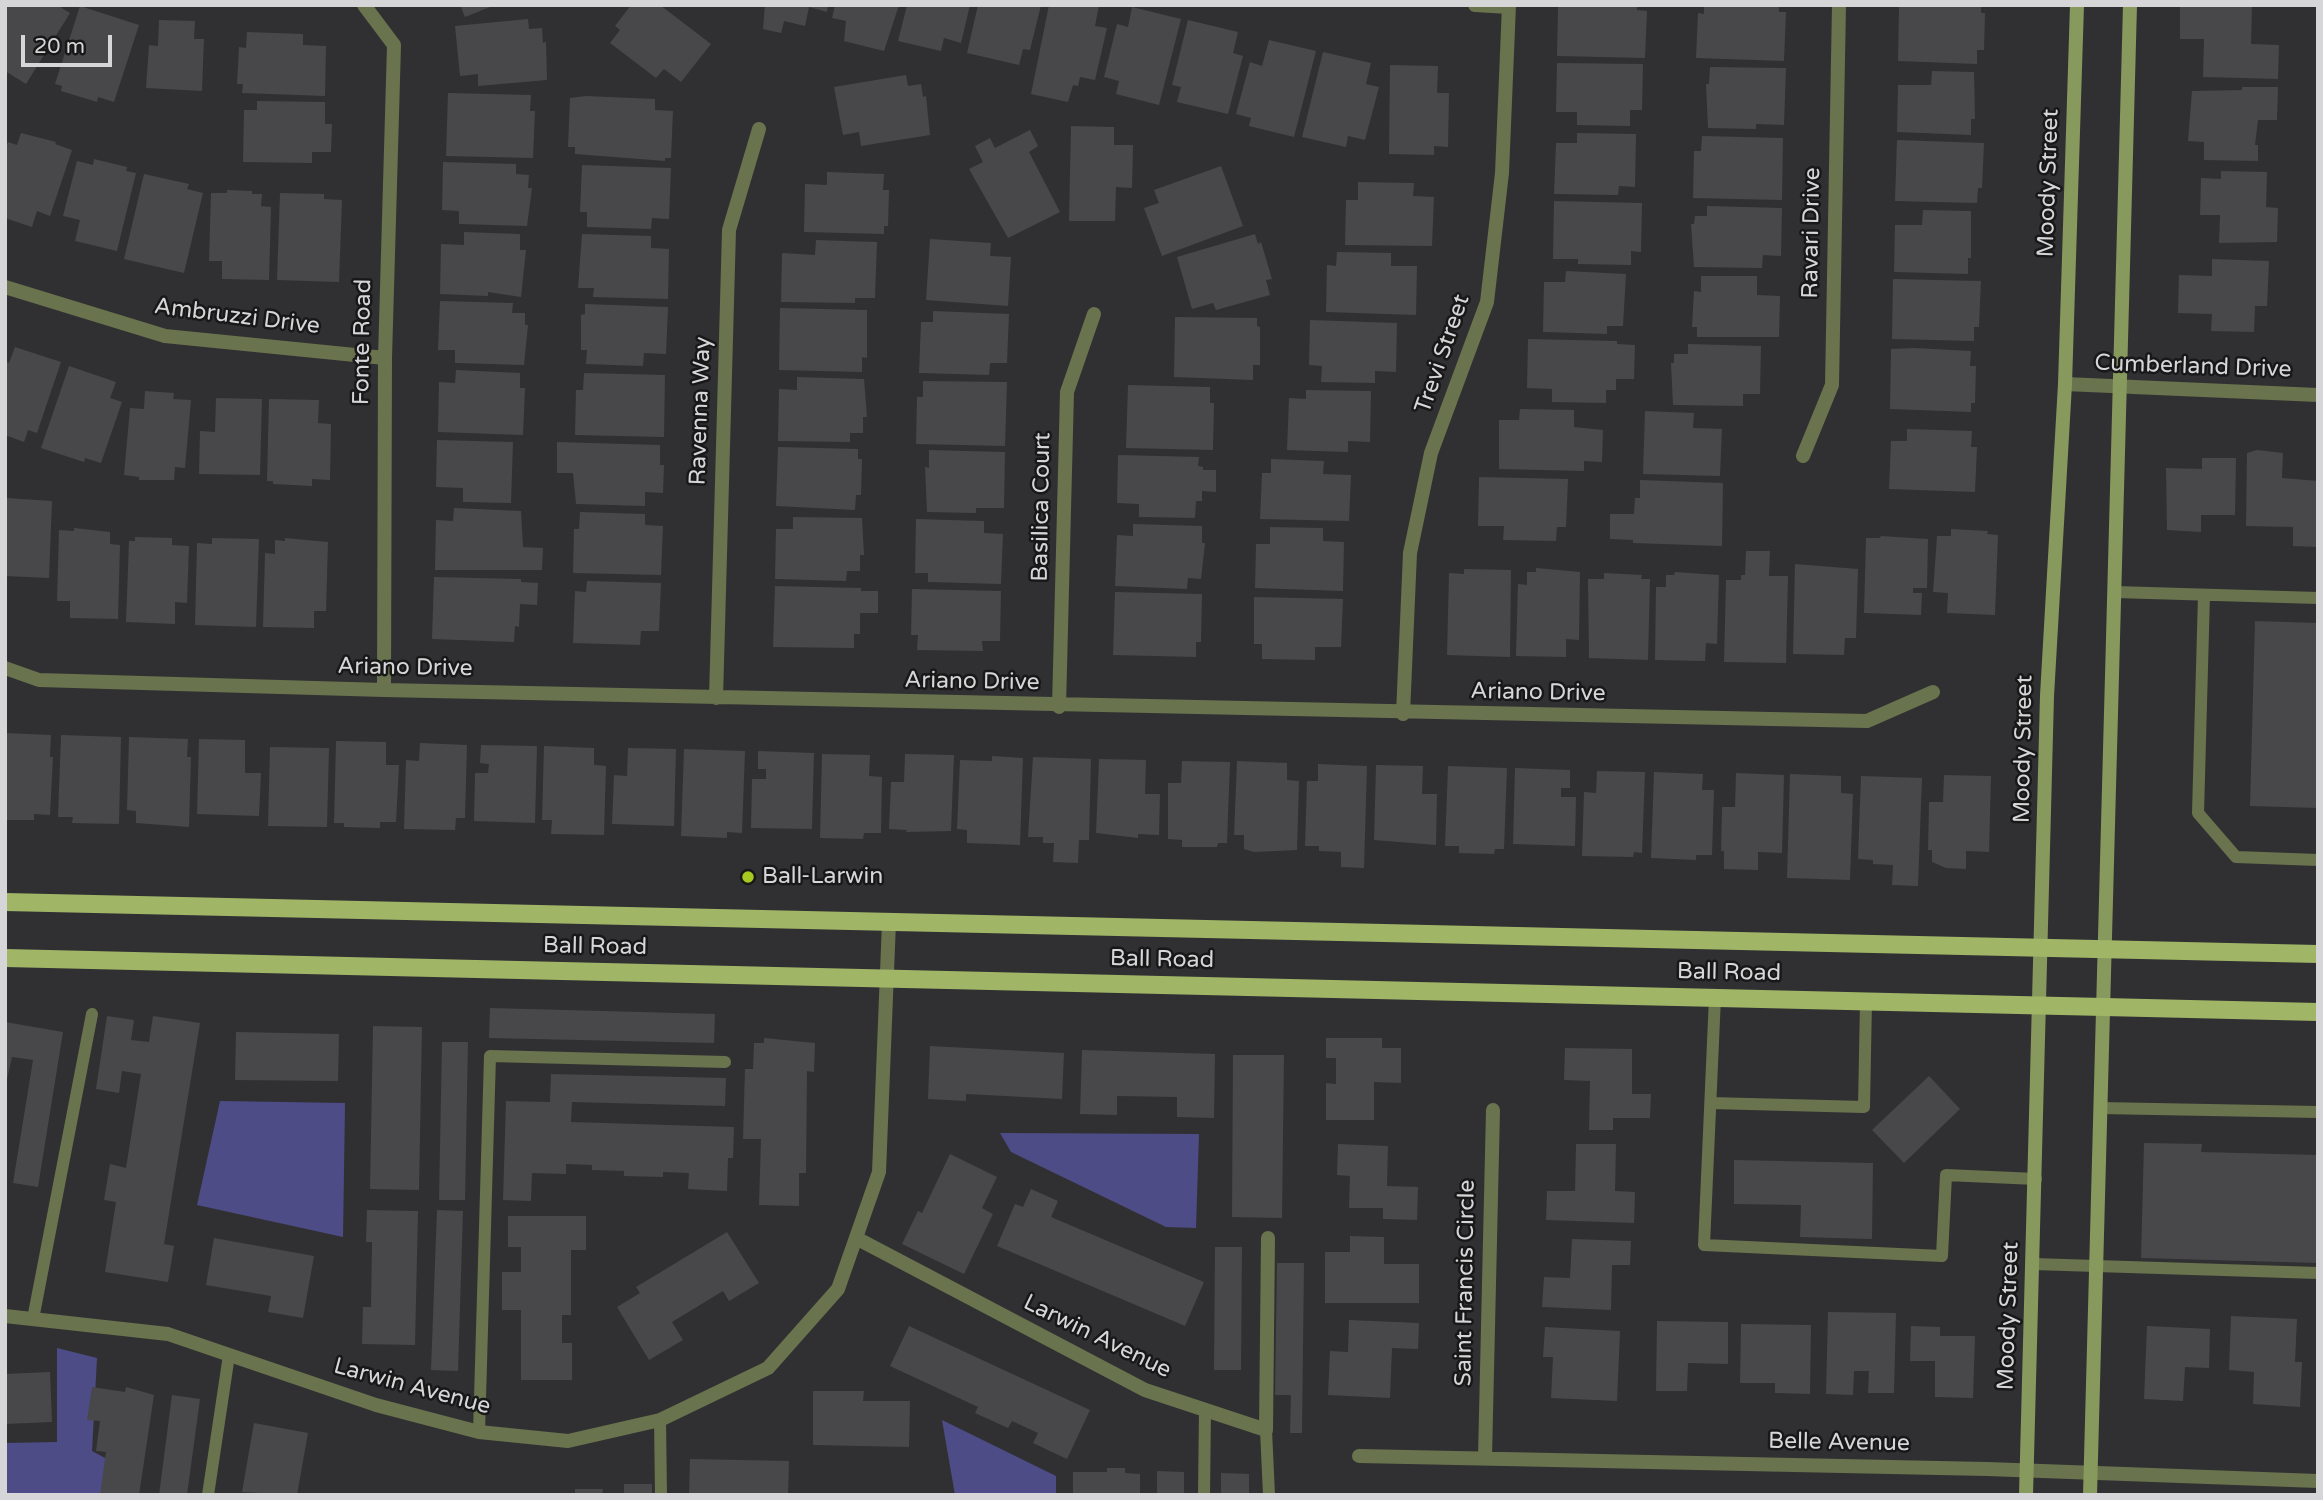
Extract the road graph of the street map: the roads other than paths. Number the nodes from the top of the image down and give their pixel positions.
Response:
1 (364, 5) edge
2 (1475, 5) edge
3 (1839, 5) edge
4 (2077, 5) edge
5 (2130, 5) edge
6 (1509, 6) edge
7 (759, 129) dead end
8 (5, 286) edge
9 (1094, 314) dead end
10 (385, 358) junction
11 (2065, 384) junction
12 (2120, 386) junction
13 (2318, 395) edge
14 (1803, 456) dead end
15 (2115, 592) junction
16 (2204, 595) junction
17 (2318, 598) edge
18 (5, 668) edge
19 (384, 690) junction
20 (1933, 692) dead end
21 (716, 698) junction
22 (1059, 707) junction
23 (1403, 714) junction
24 (2318, 860) edge
25 (5, 902) edge
26 (889, 922) junction
27 (2042, 948) junction
28 (2104, 949) junction
29 (2318, 954) edge
30 (5, 958) edge
31 (886, 978) junction
32 (1715, 997) junction
33 (1866, 1001) junction
34 (2040, 1004) junction
35 (2103, 1006) junction
36 (2318, 1012) edge
37 (92, 1014) dead end
38 (725, 1062) dead end
39 (1711, 1103) junction
40 (2100, 1108) junction
41 (1493, 1111) dead end
42 (2318, 1112) edge
43 (2036, 1179) junction
44 (856, 1238) junction
45 (1268, 1238) dead end
46 (2034, 1264) junction
47 (2095, 1266) junction
48 (2318, 1273) edge
49 (5, 1316) edge
50 (33, 1319) junction
51 (229, 1355) junction
52 (1205, 1409) junction
53 (660, 1420) junction
54 (1266, 1430) junction
55 (479, 1432) junction
56 (1359, 1456) dead end
57 (1485, 1457) junction
58 (2027, 1471) junction
59 (2090, 1472) junction
60 (2318, 1481) edge
61 (208, 1495) edge
62 (662, 1495) edge
63 (1204, 1495) edge
64 (1269, 1495) edge
65 (2026, 1495) edge
66 (2090, 1495) edge

1 - 10 street, Fonte Road
2 - 6 street
3 - 14 street, Ravari Drive
4 - 11 main road, Moody Street
5 - 12 main road
6 - 23 street, Trevi Street
7 - 21 street, Ravenna Way
8 - 10 street, Ambruzzi Drive
9 - 22 street, Basilica Court
10 - 19 street, Fonte Road
11 - 12 street, Cumberland Drive
11 - 27 main road, Moody Street
12 - 13 street, Cumberland Drive
12 - 15 main road
15 - 16 lane
15 - 28 main road
16 - 17 lane
16 - 24 lane
18 - 19 street, Ariano Drive
19 - 21 street, Ariano Drive
20 - 23 street, Ariano Drive
21 - 22 street, Ariano Drive
22 - 23 street, Ariano Drive
25 - 26 main road, Ball Road
26 - 27 main road, Ball Road
26 - 31 street, Larwin Avenue
27 - 28 main road, Ball Road
27 - 34 main road, Moody Street
28 - 29 main road, Ball Road
28 - 35 main road
30 - 31 main road, Ball Road
31 - 32 main road, Ball Road
31 - 44 street, Larwin Avenue
32 - 33 main road, Ball Road
32 - 39 lane
33 - 34 main road, Ball Road
33 - 39 lane
34 - 35 main road, Ball Road
34 - 43 main road, Moody Street
35 - 36 main road, Ball Road
35 - 40 main road
37 - 50 lane
38 - 55 lane
39 - 43 lane
40 - 42 lane
40 - 47 main road
41 - 57 street, Saint Francis Circle
43 - 46 main road, Moody Street
44 - 52 street, Larwin Avenue
44 - 53 street, Larwin Avenue
45 - 54 street
46 - 47 lane
46 - 58 main road, Moody Street
47 - 48 lane
47 - 59 main road
49 - 50 street, Larwin Avenue
50 - 51 street, Larwin Avenue
51 - 55 street, Larwin Avenue
51 - 61 lane
52 - 54 street, Larwin Avenue
52 - 63 lane
53 - 55 street, Larwin Avenue
53 - 62 lane
54 - 64 lane
56 - 57 street, Belle Avenue
57 - 58 street, Belle Avenue
58 - 59 street, Belle Avenue
58 - 65 main road, Moody Street
59 - 60 street, Belle Avenue
59 - 66 main road

